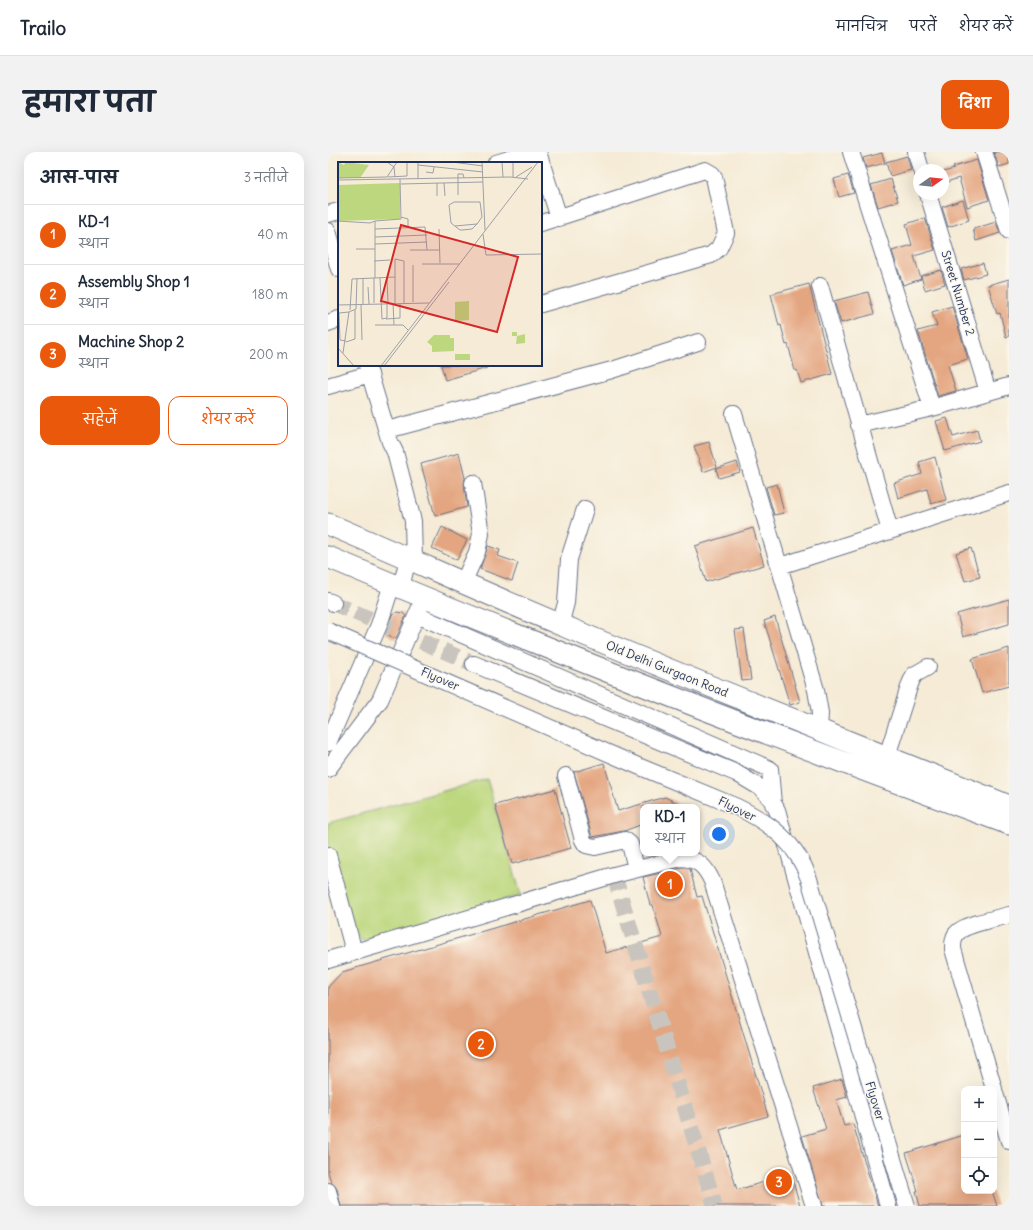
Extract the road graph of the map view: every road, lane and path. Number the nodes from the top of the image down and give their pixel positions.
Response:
1 (532, 152) edge
2 (538, 152) edge
3 (851, 152) edge
4 (916, 152) edge
5 (984, 152) edge
6 (499, 162) edge
7 (541, 162) edge
8 (919, 164) edge
9 (542, 165) edge
10 (930, 200) edge
11 (338, 211) edge
12 (328, 214) edge
13 (559, 218) junction
14 (542, 223) edge
15 (328, 231) edge
16 (1009, 231) edge
17 (335, 265) edge
18 (820, 286) dead end
19 (542, 304) edge
20 (338, 319) edge
21 (328, 322) edge
22 (698, 342) dead end
23 (369, 369) edge
24 (328, 386) edge
25 (1009, 386) edge
26 (988, 392) junction
27 (932, 408) junction
28 (734, 414) dead end
29 (859, 425) junction
30 (389, 436) junction
31 (473, 483) dead end
32 (1009, 493) edge
33 (585, 509) dead end
34 (328, 524) edge
35 (890, 531) junction
36 (328, 557) edge
37 (408, 558) junction
38 (780, 566) junction
39 (463, 583) junction
40 (396, 586) junction
41 (421, 607) junction
42 (560, 625) junction
43 (328, 631) edge
44 (474, 664) tunnel mouth
45 (928, 667) dead end
46 (819, 731) junction
47 (328, 743) edge
48 (857, 745) junction
49 (887, 756) junction
50 (850, 765) junction
51 (328, 769) edge
52 (566, 776) dead end
53 (774, 804) junction
54 (1009, 806) edge
55 (1009, 824) edge
56 (328, 855) edge
57 (636, 869) junction
58 (1009, 915) edge
59 (354, 952) junction
60 (328, 960) edge
61 (993, 1086) edge
62 (997, 1099) edge
63 (1009, 1141) edge
64 (328, 1191) edge
65 (332, 1206) edge
66 (814, 1206) edge
67 (888, 1206) edge
68 (906, 1206) edge

1 - 6 street
2 - 7 street
3 - 27 street
4 - 8 street
5 - 16 street
9 - 13 street
10 - 26 street, Street Number 2
11 - 12 street
13 - 14 street
13 - 19 street
15 - 17 street
18 - 29 street
20 - 21 street
22 - 30 street
23 - 24 street
23 - 30 street
25 - 26 street
26 - 27 street
27 - 29 street
28 - 38 street
29 - 35 street
30 - 37 street
31 - 39 street
32 - 35 street
33 - 42 street
34 - 37 main road, Old Delhi Gurgaon Road
35 - 38 street
36 - 40 main road, Old Delhi Gurgaon Road
37 - 39 main road, Old Delhi Gurgaon Road
37 - 40 street
38 - 46 street
39 - 42 main road, Old Delhi Gurgaon Road
40 - 41 main road, Old Delhi Gurgaon Road
40 - 47 street
41 - 50 main road, Old Delhi Gurgaon Road
41 - 51 street
41 - 53 street
42 - 46 main road, Old Delhi Gurgaon Road
43 - 68 street, Flyover, bridge
44 - 53 street
45 - 49 street
46 - 48 main road, Old Delhi Gurgaon Road
48 - 49 main road, Old Delhi Gurgaon Road
48 - 50 main road
49 - 54 main road, Old Delhi Gurgaon Road
50 - 55 main road, Old Delhi Gurgaon Road
52 - 57 street
53 - 67 street
56 - 59 street
57 - 59 street
57 - 66 street
58 - 61 street
59 - 60 street
62 - 63 street
64 - 65 street

